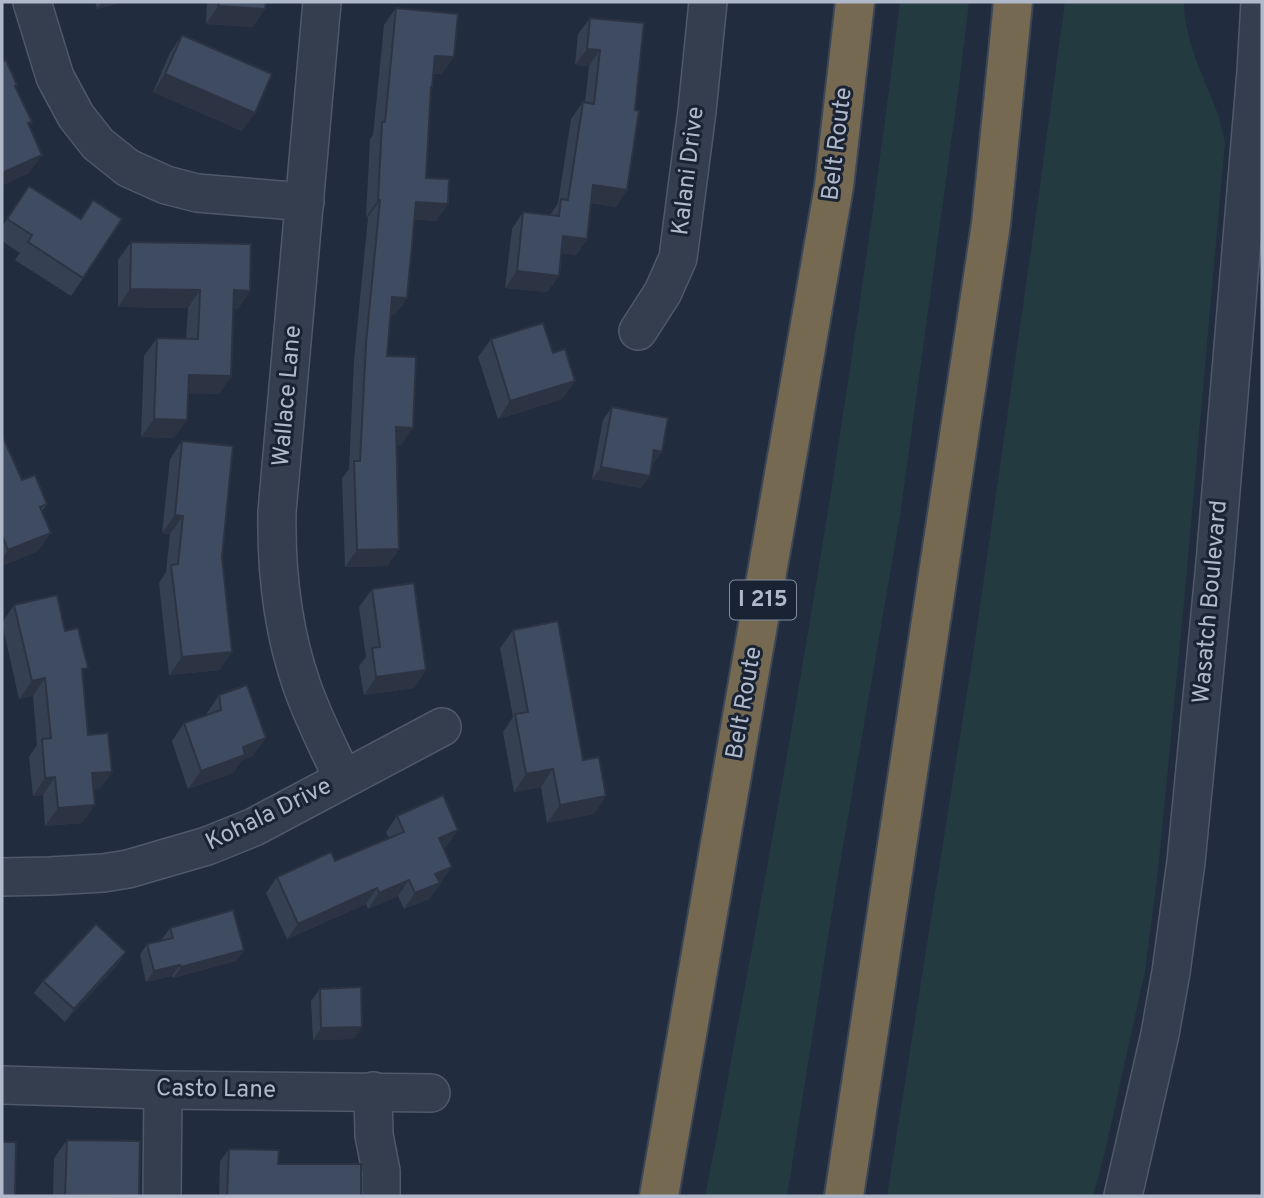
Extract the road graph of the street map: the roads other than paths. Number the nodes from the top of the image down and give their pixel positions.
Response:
1 (32, 2) edge
2 (322, 2) edge
3 (708, 2) edge
4 (855, 2) edge
5 (1013, 2) edge
6 (1260, 2) edge
7 (305, 202) junction
8 (638, 331) dead end
9 (442, 727) dead end
10 (343, 779) junction
11 (2, 877) edge
12 (2, 1085) edge
13 (163, 1090) junction
14 (373, 1091) junction
15 (431, 1093) dead end
16 (162, 1196) edge
17 (381, 1196) edge
18 (659, 1196) edge
19 (844, 1196) edge
20 (1123, 1196) edge

1 - 7 street
2 - 7 street, Wallace Lane
3 - 8 street, Kalani Drive
4 - 18 highway, Belt Route / I 215
5 - 19 highway
6 - 20 street, Wasatch Boulevard
7 - 10 street, Wallace Lane
9 - 10 street, Kohala Drive
10 - 11 street, Kohala Drive
12 - 13 street, Casto Lane
13 - 14 street, Casto Lane
13 - 16 street
14 - 15 street, Casto Lane
14 - 17 street

